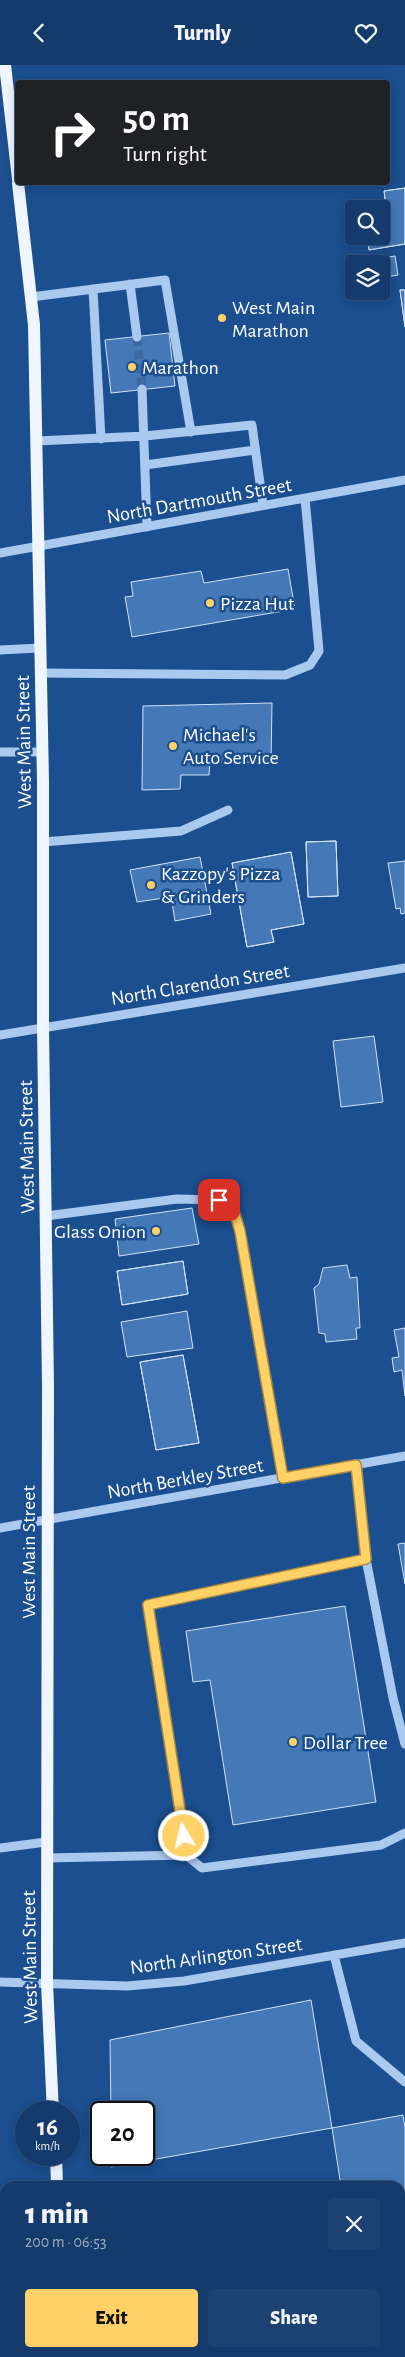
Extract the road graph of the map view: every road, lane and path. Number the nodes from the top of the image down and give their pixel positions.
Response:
1 (3, 73) edge
2 (15, 159) edge
3 (18, 185) edge
4 (130, 284) junction
5 (92, 289) junction
6 (31, 297) junction
7 (137, 337) tunnel mouth
8 (142, 389) tunnel mouth
9 (190, 432) junction
10 (145, 436) junction
11 (101, 439) junction
12 (36, 441) junction
13 (255, 450) junction
14 (145, 465) junction
15 (405, 480) edge
16 (305, 498) junction
17 (264, 505) junction
18 (147, 527) junction
19 (37, 547) junction
20 (0, 553) edge
21 (40, 648) junction
22 (0, 650) edge
23 (40, 673) junction
24 (0, 752) edge
25 (42, 752) junction
26 (228, 810) dead end
27 (43, 842) junction
28 (405, 968) edge
29 (43, 1027) junction
30 (0, 1035) edge
31 (46, 1215) junction
32 (405, 1456) edge
33 (356, 1465) junction
34 (283, 1478) junction
35 (47, 1521) junction
36 (0, 1528) edge
37 (366, 1559) junction
38 (405, 1744) edge
39 (405, 1833) edge
40 (46, 1842) junction
41 (0, 1848) edge
42 (186, 1855) junction
43 (47, 1858) junction
44 (405, 1943) edge
45 (334, 1955) junction
46 (0, 1982) edge
47 (47, 1983) junction
48 (405, 2082) edge
49 (53, 2101) edge
50 (56, 2166) edge
51 (57, 2181) edge

1 - 2 main road, West Main Street
3 - 6 main road, West Main Street
4 - 5 street
4 - 7 street
4 - 9 street
5 - 6 street
5 - 11 street
6 - 12 main road, West Main Street
8 - 10 street
9 - 10 street
9 - 13 street
10 - 11 street
10 - 14 street
11 - 12 street
12 - 19 main road, West Main Street
13 - 14 street
13 - 17 street
14 - 18 street
15 - 16 street, North Dartmouth Street
16 - 17 street, North Dartmouth Street
16 - 23 street
17 - 18 street, North Dartmouth Street
18 - 19 street, North Dartmouth Street
19 - 20 street, North Dartmouth Street
19 - 21 main road, West Main Street
21 - 22 street
21 - 23 main road, West Main Street
23 - 25 main road, West Main Street
24 - 25 street
25 - 27 main road, West Main Street
26 - 27 street
27 - 29 main road, West Main Street
28 - 29 street, North Clarendon Street
29 - 30 street, North Clarendon Street
29 - 31 main road, West Main Street
31 - 34 street
31 - 35 main road, West Main Street
32 - 33 street, North Berkley Street
33 - 34 street, North Berkley Street
33 - 37 street
34 - 35 street, North Berkley Street
35 - 36 street, North Berkley Street
35 - 40 main road, West Main Street
37 - 38 street
37 - 42 street
39 - 42 street
40 - 41 street
40 - 43 main road, West Main Street
42 - 43 street
43 - 47 main road, West Main Street
44 - 45 street, North Arlington Street
45 - 47 street, North Arlington Street
45 - 48 street
46 - 47 street, North Arlington Street
47 - 49 main road, West Main Street
50 - 51 main road

